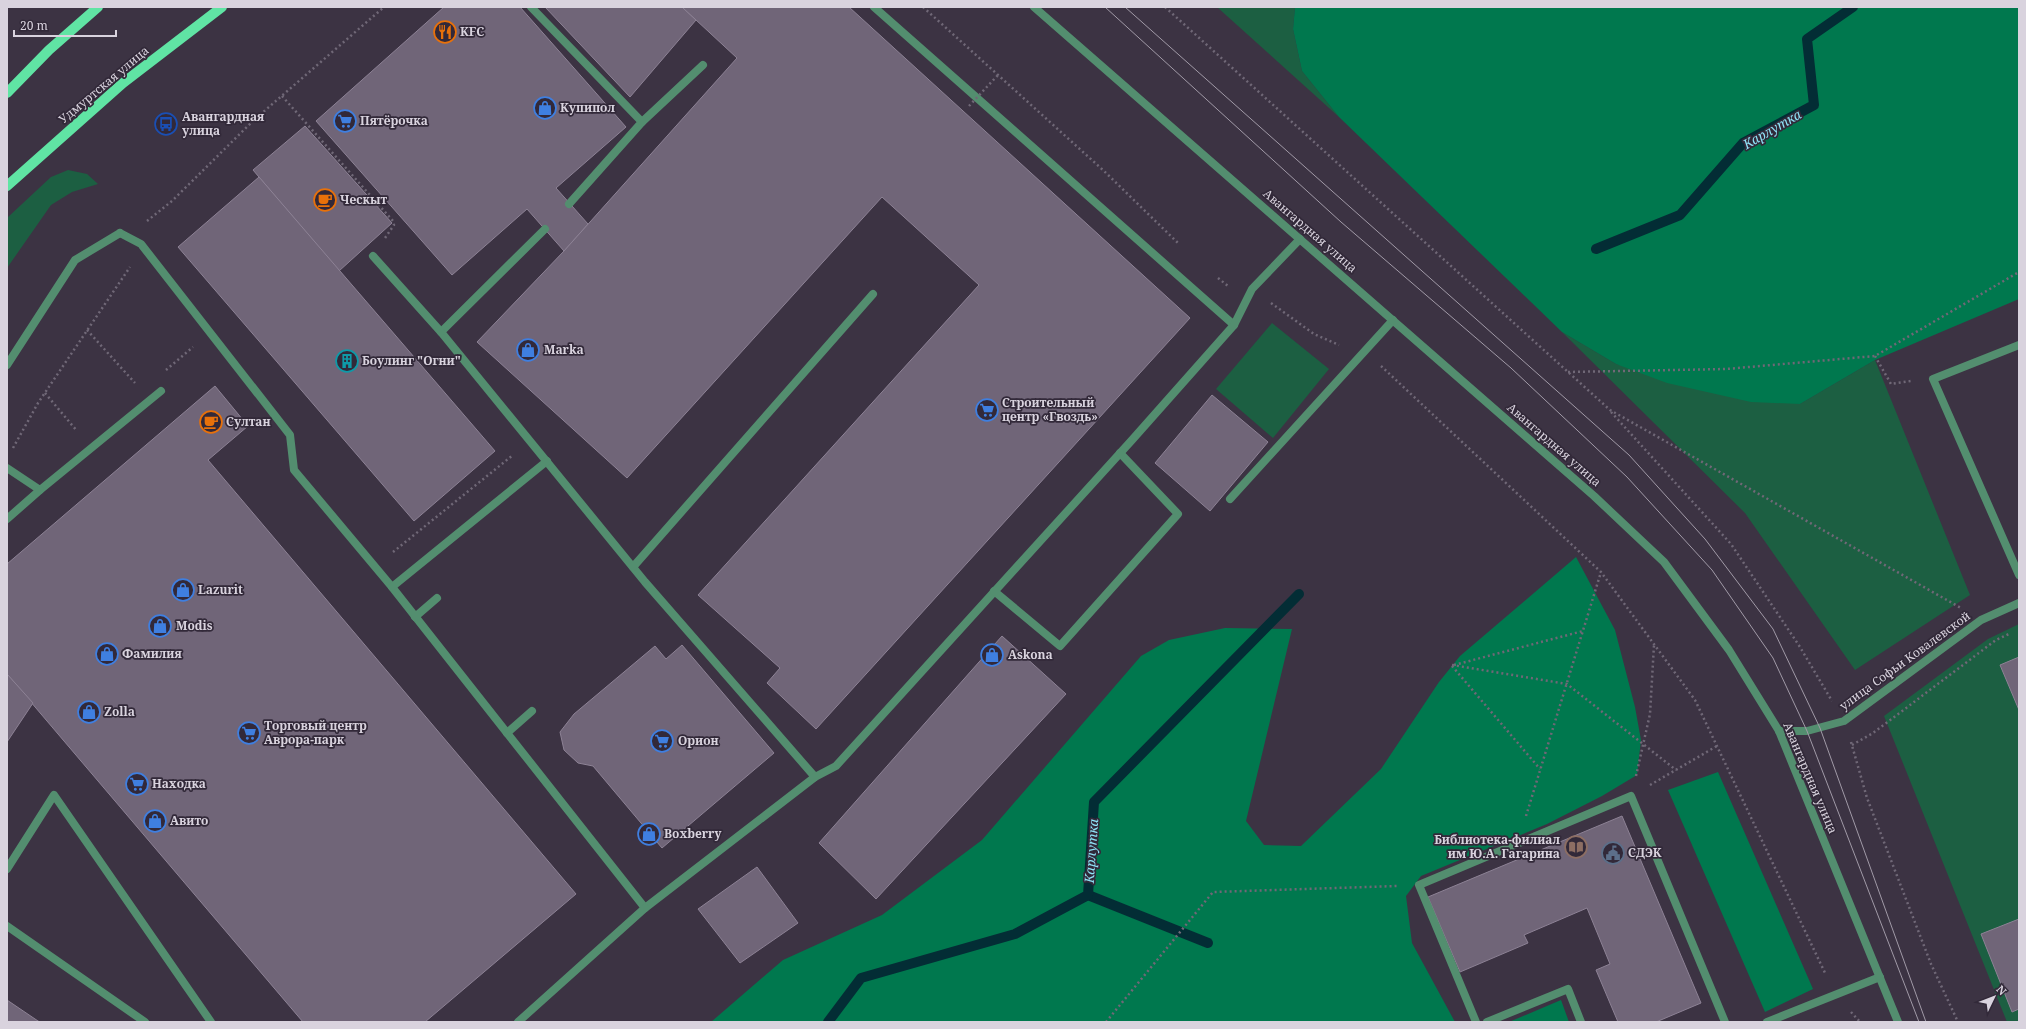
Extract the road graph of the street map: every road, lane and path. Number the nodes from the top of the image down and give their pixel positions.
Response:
1 (98, 7) edge
2 (222, 7) edge
3 (384, 7) edge
4 (531, 7) edge
5 (874, 7) edge
6 (923, 7) edge
7 (1034, 7) edge
8 (1165, 7) edge
9 (703, 65) dead end
10 (998, 74) junction
11 (7, 93) edge
12 (282, 96) junction
13 (969, 106) dead end
14 (642, 122) junction
15 (7, 186) edge
16 (569, 204) dead end
17 (545, 230) dead end
18 (1300, 239) junction
19 (141, 244) junction
20 (1183, 248) dead end
21 (373, 256) joint
22 (2019, 272) edge
23 (1211, 274) dead end
24 (1252, 289) junction
25 (873, 294) dead end
26 (1393, 320) junction
27 (1234, 325) junction
28 (87, 330) junction
29 (441, 332) junction
30 (198, 342) dead end
31 (2019, 346) edge
32 (184, 355) dead end
33 (1361, 355) junction
34 (1874, 356) junction
35 (7, 365) edge
36 (1568, 372) junction
37 (1933, 379) junction
38 (137, 385) dead end
39 (161, 391) dead end
40 (45, 393) junction
41 (1610, 410) junction
42 (79, 433) dead end
43 (531, 441) junction
44 (12, 451) dead end
45 (1120, 454) junction
46 (547, 461) junction
47 (7, 468) edge
48 (40, 490) junction
49 (1230, 499) dead end
50 (7, 519) edge
51 (375, 566) junction
52 (633, 567) junction
53 (1601, 572) junction
54 (2019, 576) edge
55 (392, 587) junction
56 (994, 591) junction
57 (437, 598) dead end
58 (2019, 603) edge
59 (415, 617) junction
60 (1981, 620) junction
61 (1583, 631) junction
62 (2013, 632) dead end
63 (1654, 645) junction
64 (1452, 665) junction
65 (1567, 684) junction
66 (532, 710) dead end
67 (1844, 721) junction
68 (1779, 731) junction
69 (507, 733) junction
70 (1643, 744) junction
71 (1852, 745) junction
72 (1717, 746) junction
73 (1540, 769) junction
74 (1676, 770) junction
75 (815, 777) junction
76 (1631, 796) junction
77 (1517, 845) junction
78 (7, 869) edge
79 (1419, 885) junction
80 (645, 908) junction
81 (7, 926) edge
82 (1880, 977) junction
83 (1836, 995) junction
84 (145, 1022) edge
85 (211, 1022) edge
86 (518, 1022) edge
87 (1106, 1022) edge
88 (1476, 1022) edge
89 (1486, 1022) edge
90 (1581, 1022) edge
91 (1725, 1022) edge
92 (1767, 1022) edge
93 (1860, 1022) edge
94 (1898, 1022) edge
95 (1958, 1022) edge

1 - 11 main road
2 - 15 main road, Удмуртская улица
3 - 12 path
4 - 14 street
5 - 27 street
6 - 10 path
7 - 18 street, Авангардная улица
8 - 36 path
9 - 14 street
10 - 13 path, bridge
10 - 20 path
12 - 19 path
12 - 21 path
14 - 16 street
17 - 29 street
18 - 24 street
18 - 26 street, Авангардная улица
19 - 28 path
19 - 35 street
19 - 51 street
21 - 29 street
22 - 34 path
23 - 24 path
24 - 27 street
24 - 33 path
25 - 52 street
26 - 33 street
26 - 68 street, Авангардная улица
27 - 45 street
28 - 38 path
28 - 40 path
29 - 43 street
30 - 32 path
31 - 37 street
33 - 49 street
33 - 53 path
34 - 36 path
34 - 37 path
36 - 41 path
37 - 54 street
39 - 48 street
40 - 42 path
40 - 44 path
41 - 60 path
41 - 67 path
43 - 46 street
43 - 51 path
45 - 56 street
45 - 56 street
46 - 52 street
46 - 55 street
47 - 48 street
48 - 50 street
51 - 55 street
52 - 75 street
53 - 61 path
53 - 63 path
55 - 59 street
56 - 75 street
57 - 59 street
58 - 60 street, улица Софьи Ковалевской
59 - 69 street
60 - 67 street, улица Софьи Ковалевской
61 - 64 path
61 - 65 path
62 - 71 path
63 - 70 path
63 - 72 path
64 - 65 path
64 - 73 path
65 - 70 path
65 - 73 path
66 - 69 street
67 - 68 street, улица Софьи Ковалевской
67 - 71 path
68 - 82 street, Авангардная улица
69 - 80 street
70 - 74 path
70 - 76 path
71 - 95 path
72 - 74 path
72 - 83 path
73 - 77 path
74 - 76 path
75 - 80 street
76 - 77 street
76 - 91 street
77 - 79 street
78 - 85 street
79 - 87 path
79 - 88 street
80 - 86 street
81 - 84 street
82 - 83 street
82 - 94 street, Авангардная улица
83 - 92 street
83 - 93 path
89 - 90 street

